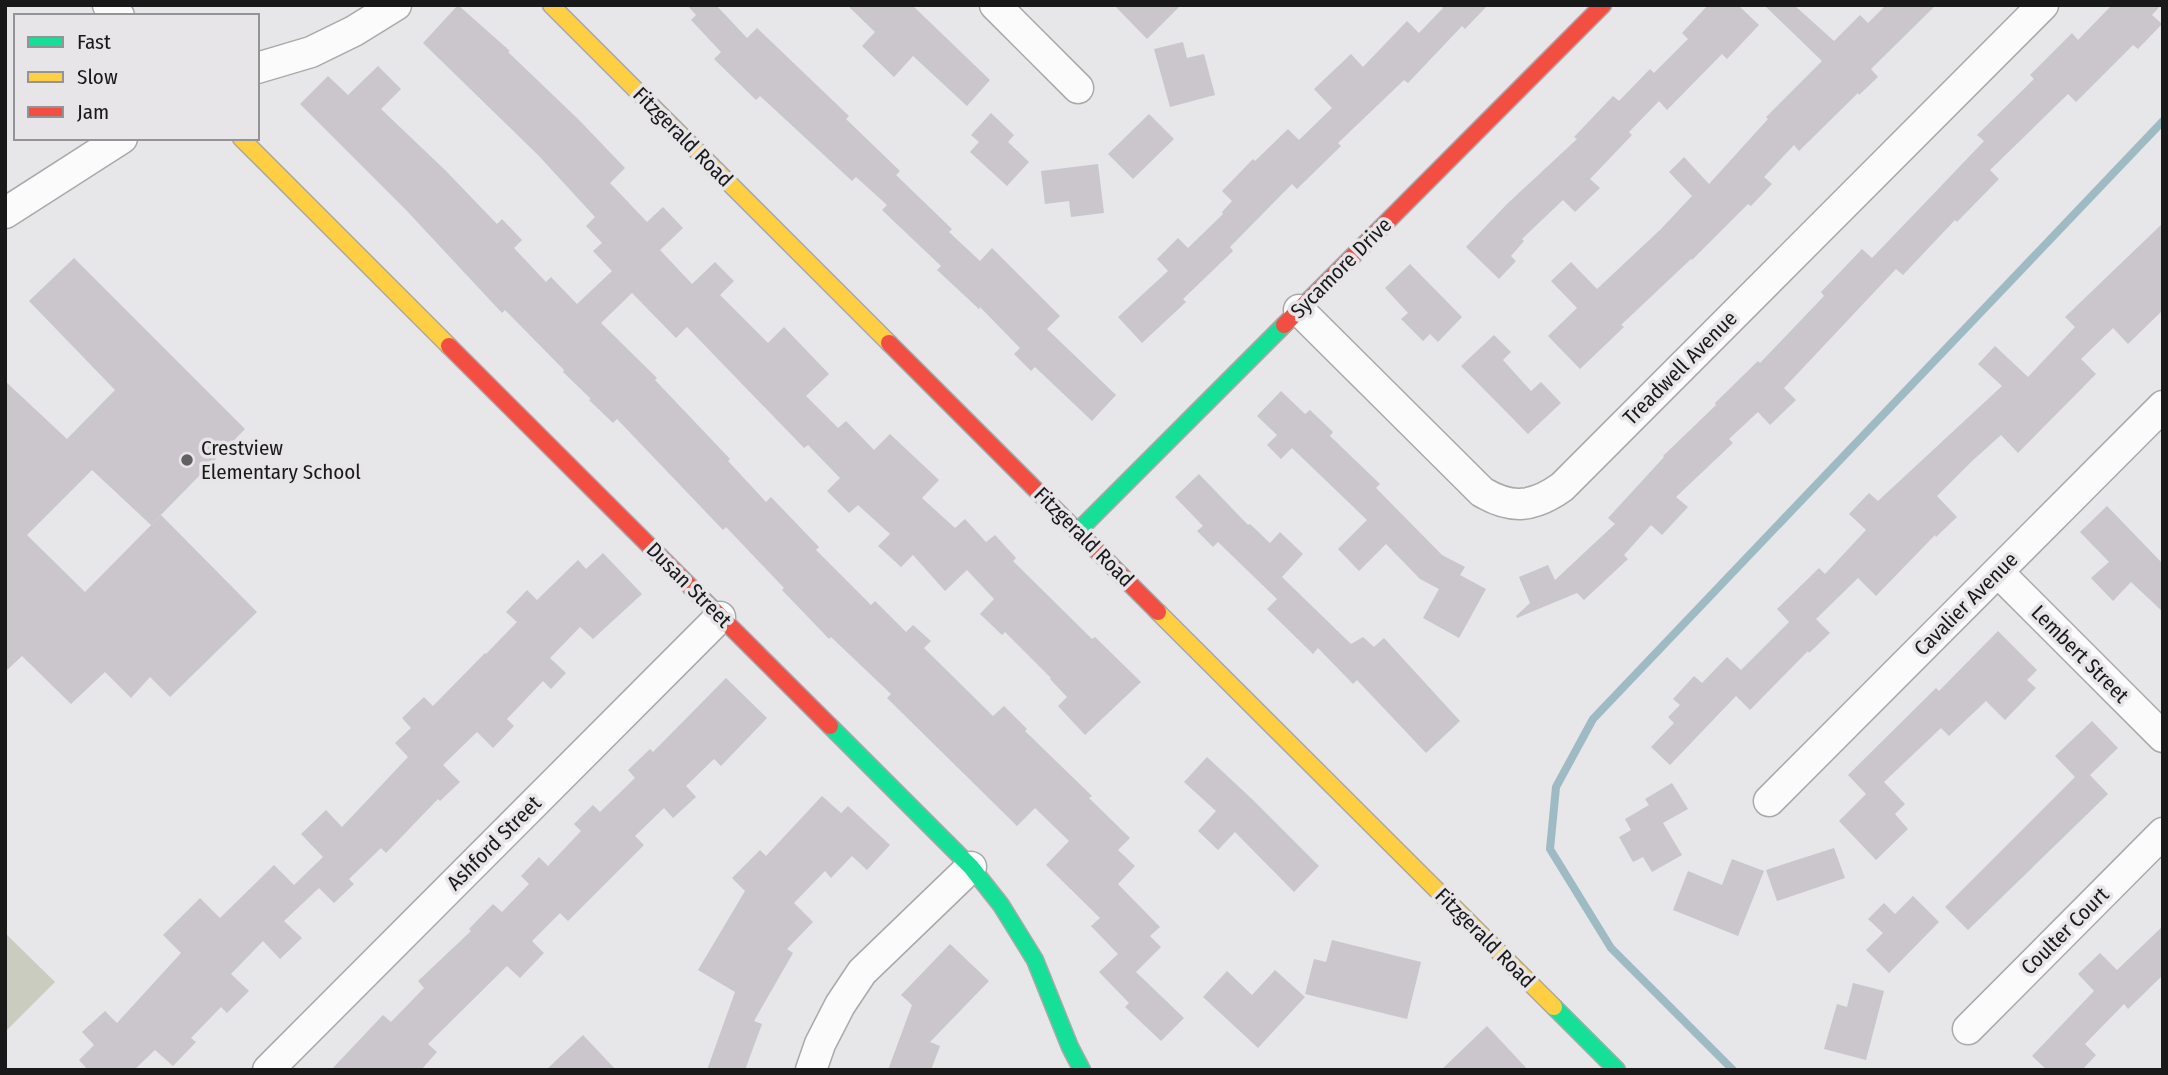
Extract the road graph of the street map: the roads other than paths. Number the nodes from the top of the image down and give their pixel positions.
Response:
1 (396, 5) edge
2 (551, 5) edge
3 (995, 5) edge
4 (1603, 5) edge
5 (2043, 5) edge
6 (259, 67) edge
7 (1078, 88) dead end
8 (119, 140) edge
9 (243, 140) edge
10 (5, 212) edge
11 (1299, 310) junction
12 (2163, 407) edge
13 (1078, 531) junction
14 (1997, 572) junction
15 (720, 617) junction
16 (2163, 737) edge
17 (1769, 801) dead end
18 (2163, 834) edge
19 (971, 867) junction
20 (1968, 1029) dead end
21 (268, 1070) edge
22 (811, 1070) edge
23 (1082, 1070) edge
24 (1616, 1070) edge

1 - 6 street
2 - 13 main road, Fitzgerald Road
3 - 7 street
4 - 11 main road, Sycamore Drive
5 - 11 street, Treadwell Avenue
8 - 10 street
9 - 15 main road, Dusan Street
11 - 13 main road, Sycamore Drive
12 - 14 street, Cavalier Avenue
13 - 24 main road, Fitzgerald Road
14 - 16 street, Lembert Street
14 - 17 street, Cavalier Avenue
15 - 19 main road, Dusan Street
15 - 21 street, Ashford Street
18 - 20 street, Coulter Court
19 - 22 street
19 - 23 main road, Dusan Street

